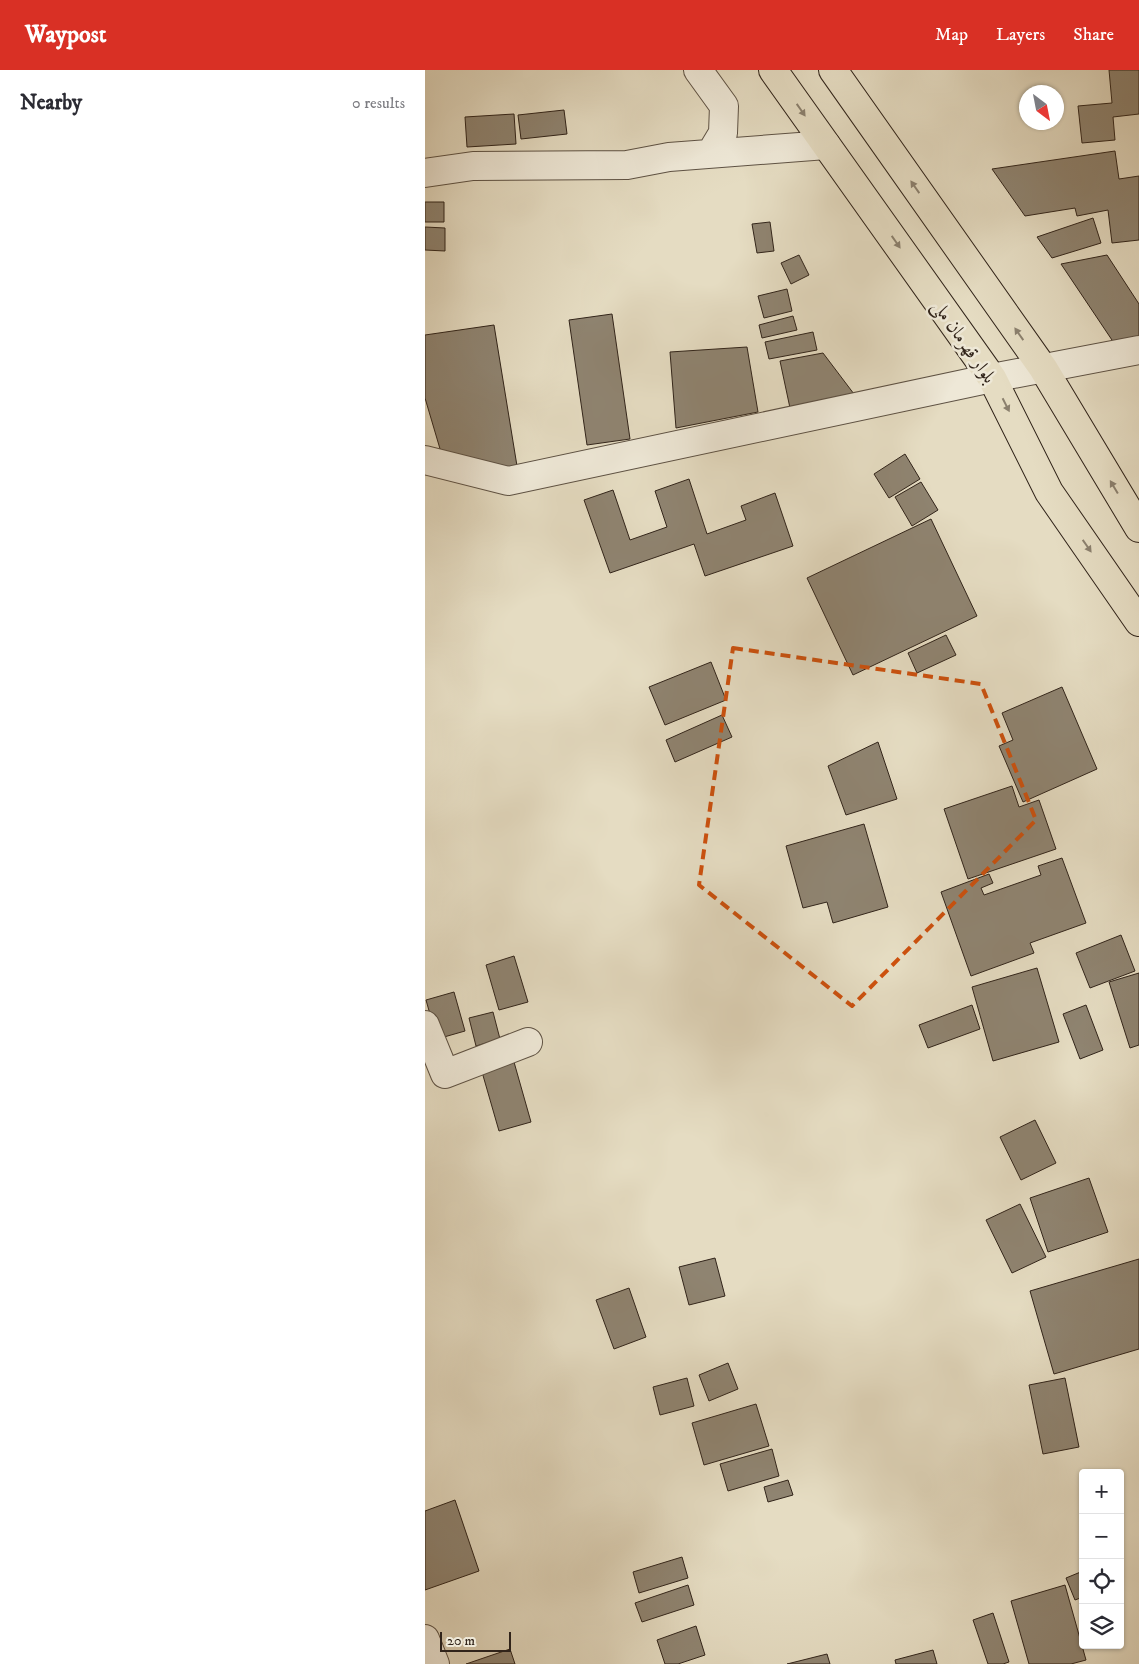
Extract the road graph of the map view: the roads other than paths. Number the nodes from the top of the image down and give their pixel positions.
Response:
1 (698, 70) edge
2 (773, 70) edge
3 (833, 70) edge
4 (826, 145) junction
5 (711, 153) junction
6 (425, 173) edge
7 (1139, 350) edge
8 (1043, 368) junction
9 (993, 378) junction
10 (425, 460) edge
11 (1139, 528) edge
12 (1139, 622) edge
13 (425, 1025) edge
14 (528, 1042) dead end
15 (425, 1639) edge
16 (435, 1664) edge

1 - 5 street
2 -> 4 highway, بلوار قهرمان ملی
8 -> 3 highway
4 - 5 street
4 -> 9 highway, بلوار قهرمان ملی
5 - 6 street
7 - 8 street
8 - 9 street
11 -> 8 highway
9 - 10 street
9 -> 12 highway, بلوار قهرمان ملی
13 - 14 street
15 - 16 street

